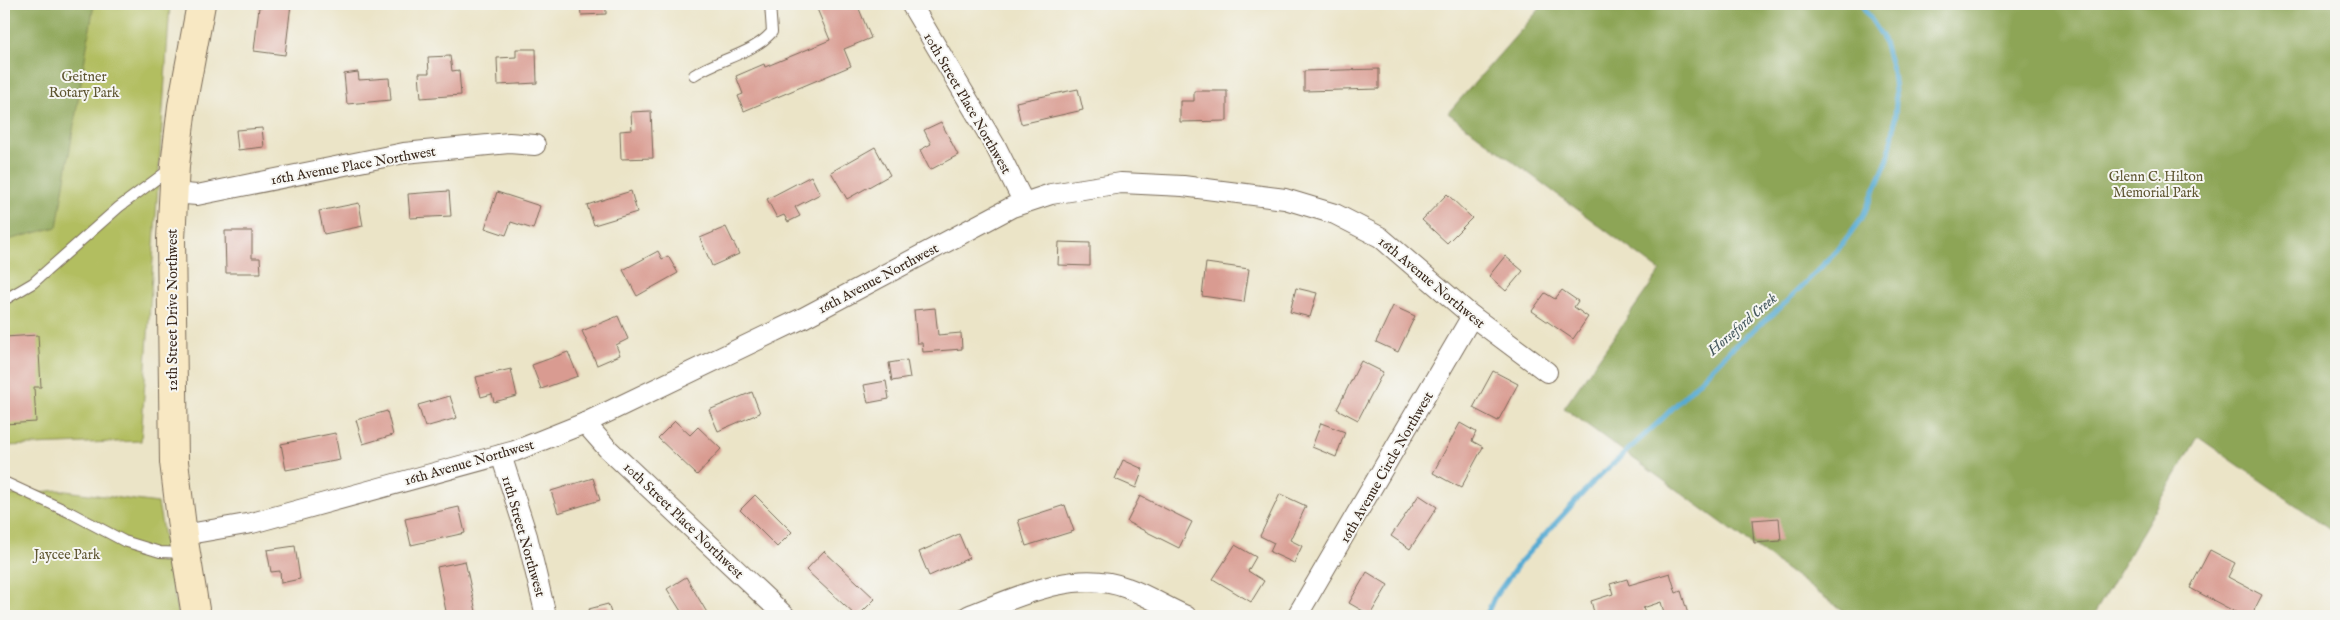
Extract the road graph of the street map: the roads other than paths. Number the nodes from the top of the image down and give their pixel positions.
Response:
1 (201, 4) edge
2 (770, 4) edge
3 (911, 4) edge
4 (694, 75) dead end
5 (534, 145) dead end
6 (175, 166) junction
7 (173, 194) junction
8 (1024, 203) junction
9 (4, 300) edge
10 (1472, 316) junction
11 (1547, 372) dead end
12 (585, 424) junction
13 (501, 455) junction
14 (4, 482) edge
15 (184, 544) junction
16 (1007, 609) edge
17 (196, 616) edge
18 (546, 616) edge
19 (785, 616) edge
20 (968, 616) edge
21 (1186, 616) edge
22 (1297, 616) edge

1 - 6 street, 12th Street Drive Northwest
2 - 4 lane
3 - 8 street, 10th Street Place Northwest
5 - 7 street, 16th Avenue Place Northwest
6 - 7 street, 12th Street Drive Northwest
6 - 9 lane
7 - 15 street, 12th Street Drive Northwest
8 - 10 street, 16th Avenue Northwest
8 - 12 street, 16th Avenue Northwest
10 - 11 street, 16th Avenue Northwest
10 - 22 street, 16th Avenue Circle Northwest
12 - 13 street, 16th Avenue Northwest
12 - 19 street, 10th Street Place Northwest
13 - 15 street, 16th Avenue Northwest
13 - 18 street, 11th Street Northwest
14 - 15 lane
15 - 17 street, 12th Street Drive Northwest
16 - 20 street
16 - 21 street

